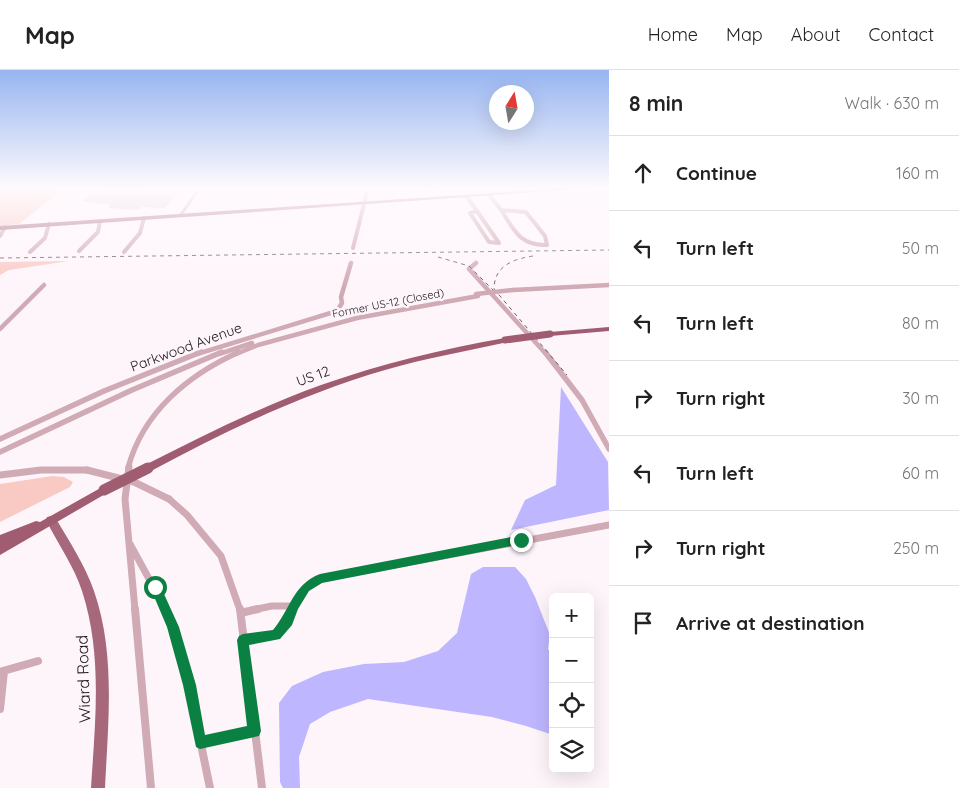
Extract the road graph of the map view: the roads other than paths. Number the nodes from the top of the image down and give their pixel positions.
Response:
1 (100, 221) edge
2 (91, 222) edge
3 (143, 222) edge
4 (360, 222) edge
5 (476, 222) edge
6 (485, 222) edge
7 (509, 222) edge
8 (534, 222) edge
9 (49, 224) junction
10 (2, 228) edge
11 (0, 236) edge
12 (353, 248) dead end
13 (80, 250) dead end
14 (30, 252) dead end
15 (124, 252) dead end
16 (351, 263) dead end
17 (476, 263) dead end
18 (44, 285) dead end
19 (609, 286) edge
20 (477, 295) junction
21 (0, 329) edge
22 (609, 329) edge
23 (0, 439) edge
24 (609, 449) edge
25 (0, 452) edge
26 (0, 475) edge
27 (51, 520) junction
28 (609, 524) edge
29 (0, 540) edge
30 (129, 542) junction
31 (0, 550) edge
32 (293, 606) junction
33 (241, 613) junction
34 (243, 640) junction
35 (38, 661) dead end
36 (2, 671) edge
37 (0, 709) edge
38 (254, 731) junction
39 (200, 743) junction
40 (98, 788) edge
41 (151, 788) edge
42 (210, 788) edge
43 (262, 788) edge

1 - 13 street
2 - 9 main road
3 - 15 street
4 - 12 street
5 - 6 street
7 - 8 street
9 - 10 main road
9 - 14 street
10 - 11 street
16 - 23 street, Parkwood Avenue
17 - 24 street
18 - 21 street
19 - 20 street, bridge
20 - 25 street
20 - 30 street, Former US-12 (Closed)
22 - 27 highway, US 12 / US 12, bridge
26 - 33 street, bridge
27 - 29 highway, US 12 / US 12
27 - 31 highway, US 12 / US 12
27 - 40 main road, Wiard Road
28 - 32 street
30 - 39 street
30 - 41 street, Former US-12 (Closed)
32 - 33 street
32 - 34 street
33 - 34 street
34 - 38 street
35 - 36 street
36 - 37 street
38 - 39 street
38 - 43 street
39 - 42 street

